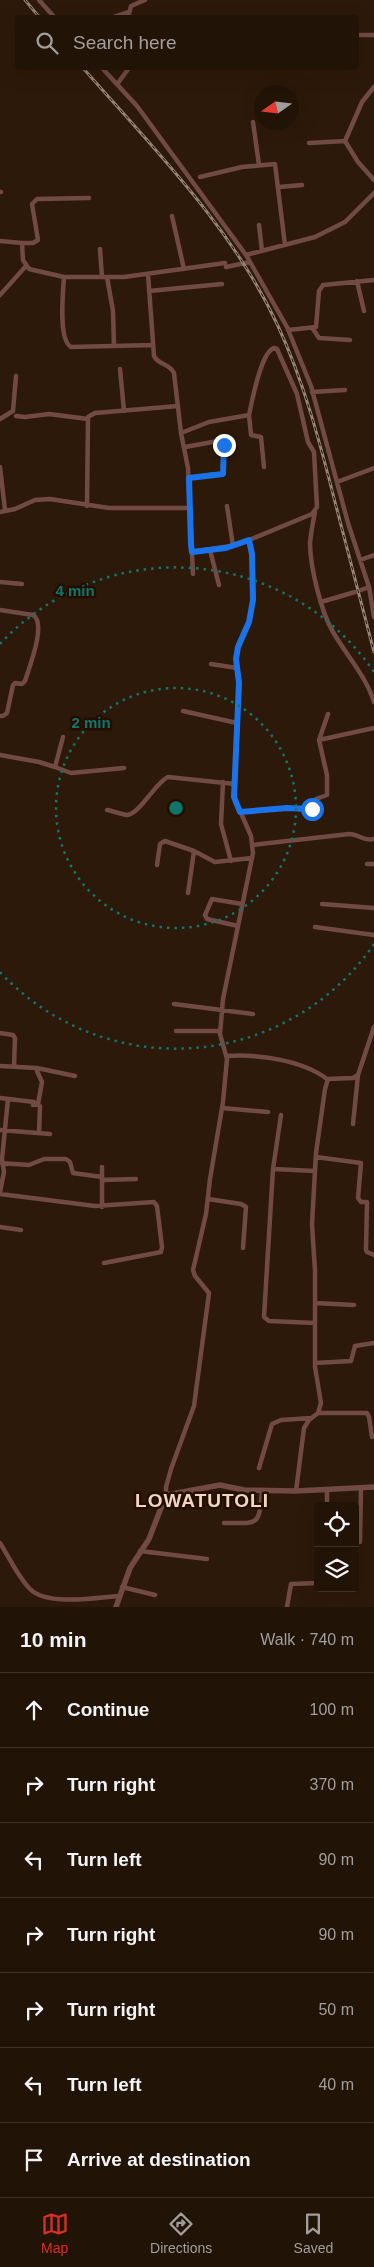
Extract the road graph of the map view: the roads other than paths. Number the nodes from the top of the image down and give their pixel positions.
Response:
1 (39, 0) edge
2 (145, 0) edge
3 (129, 12) junction
4 (52, 15) edge
5 (120, 15) edge
6 (128, 15) edge
7 (359, 35) edge
8 (374, 35) edge
9 (104, 70) edge
10 (128, 70) edge
11 (118, 84) junction
12 (374, 87) edge
13 (252, 122) dead end
14 (345, 141) junction
15 (308, 143) dead end
16 (260, 165) junction
17 (200, 177) dead end
18 (374, 180) edge
19 (302, 185) dead end
20 (278, 187) junction
21 (374, 193) edge
22 (89, 198) dead end
23 (172, 216) dead end
24 (259, 225) dead end
25 (0, 241) edge
26 (22, 243) junction
27 (285, 245) junction
28 (100, 249) dead end
29 (262, 251) junction
30 (246, 255) junction
31 (250, 262) junction
32 (26, 266) junction
33 (184, 269) junction
34 (148, 274) junction
35 (64, 277) junction
36 (104, 277) junction
37 (374, 280) edge
38 (357, 281) junction
39 (222, 284) dead end
40 (149, 291) junction
41 (0, 295) edge
42 (364, 310) dead end
43 (313, 328) junction
44 (288, 330) junction
45 (350, 340) dead end
46 (153, 345) junction
47 (114, 346) junction
48 (120, 370) dead end
49 (16, 376) dead end
50 (346, 390) dead end
51 (312, 392) junction
52 (178, 406) junction
53 (124, 411) junction
54 (248, 415) junction
55 (16, 416) dead end
56 (0, 419) edge
57 (88, 419) junction
58 (181, 433) junction
59 (185, 447) junction
60 (264, 467) dead end
61 (0, 468) edge
62 (372, 469) edge
63 (374, 475) edge
64 (189, 478) junction
65 (337, 482) junction
66 (87, 506) junction
67 (227, 506) dead end
68 (190, 508) junction
69 (2, 511) edge
70 (316, 511) junction
71 (249, 540) junction
72 (233, 546) junction
73 (210, 550) junction
74 (192, 552) junction
75 (374, 555) edge
76 (360, 560) junction
77 (193, 574) dead end
78 (0, 582) edge
79 (22, 584) dead end
80 (219, 585) dead end
81 (369, 588) junction
82 (361, 590) dead end
83 (355, 592) dead end
84 (372, 593) edge
85 (321, 602) junction
86 (0, 610) edge
87 (374, 617) edge
88 (211, 664) dead end
89 (237, 668) junction
90 (374, 702) edge
91 (184, 711) dead end
92 (328, 714) dead end
93 (0, 716) edge
94 (237, 723) junction
95 (374, 728) edge
96 (63, 737) dead end
97 (319, 740) junction
98 (0, 755) edge
99 (0, 762) edge
100 (55, 767) junction
101 (124, 768) dead end
102 (222, 782) junction
103 (235, 784) junction
104 (107, 810) dead end
105 (240, 812) junction
106 (374, 839) edge
107 (252, 845) junction
108 (194, 851) junction
109 (252, 858) junction
110 (231, 861) junction
111 (157, 864) dead end
112 (367, 864) dead end
113 (374, 864) edge
114 (188, 893) dead end
115 (242, 904) junction
116 (322, 904) dead end
117 (374, 908) edge
118 (238, 926) junction
119 (315, 927) dead end
120 (374, 935) edge
121 (174, 1004) dead end
122 (222, 1010) junction
123 (253, 1014) dead end
124 (374, 1027) edge
125 (176, 1031) dead end
126 (220, 1031) junction
127 (0, 1033) edge
128 (227, 1056) junction
129 (0, 1066) edge
130 (14, 1066) junction
131 (37, 1071) dead end
132 (358, 1075) junction
133 (75, 1076) dead end
134 (327, 1079) junction
135 (0, 1098) edge
136 (8, 1099) junction
137 (36, 1105) junction
138 (222, 1108) junction
139 (268, 1112) dead end
140 (282, 1115) dead end
141 (353, 1124) dead end
142 (2, 1130) edge
143 (40, 1134) junction
144 (50, 1134) dead end
145 (316, 1157) junction
146 (2, 1164) edge
147 (102, 1167) dead end
148 (273, 1169) junction
149 (315, 1172) junction
150 (102, 1179) junction
151 (136, 1179) dead end
152 (0, 1193) edge
153 (208, 1199) junction
154 (367, 1202) junction
155 (374, 1202) edge
156 (102, 1207) junction
157 (0, 1227) edge
158 (21, 1230) dead end
159 (243, 1248) dead end
160 (374, 1255) edge
161 (104, 1263) dead end
162 (315, 1303) junction
163 (354, 1305) dead end
164 (315, 1323) junction
165 (374, 1343) edge
166 (315, 1363) junction
167 (318, 1413) junction
168 (311, 1418) junction
169 (372, 1437) dead end
170 (259, 1468) dead end
171 (374, 1487) edge
172 (361, 1488) junction
173 (327, 1489) junction
174 (262, 1490) junction
175 (296, 1491) junction
176 (166, 1495) junction
177 (327, 1502) edge
178 (224, 1523) dead end
179 (360, 1542) dead end
180 (0, 1543) edge
181 (140, 1551) junction
182 (207, 1559) dead end
183 (314, 1583) edge
184 (122, 1587) junction
185 (155, 1595) dead end
186 (118, 1596) junction
187 (68, 1599) junction
188 (68, 1607) edge
189 (116, 1607) edge
190 (287, 1607) edge

1 - 4 street
2 - 3 street
3 - 5 street
3 - 6 street
7 - 8 street
9 - 11 street
10 - 11 street
11 - 30 street
12 - 14 street
13 - 16 street
14 - 15 street
14 - 18 street
16 - 17 street
16 - 20 street
19 - 20 street
20 - 27 street
21 - 27 street
22 - 26 street
23 - 33 street
24 - 29 street
25 - 26 street
26 - 32 street
27 - 29 street
28 - 36 street
29 - 30 street
30 - 31 street
31 - 33 street
31 - 44 street
32 - 35 street
32 - 41 street
33 - 34 street
34 - 36 street
34 - 40 street
35 - 36 street
35 - 47 street
36 - 47 street
37 - 38 street
38 - 42 street
38 - 43 street
39 - 40 street
40 - 46 street
43 - 44 street
43 - 45 street
44 - 51 street
46 - 47 street
46 - 52 street
48 - 53 street
49 - 56 street
50 - 51 street
51 - 65 street
52 - 53 street
52 - 58 street
53 - 57 street
54 - 58 street
54 - 60 street
54 - 70 street
55 - 57 street
57 - 66 street
58 - 59 street
59 - 64 street
59 - 64 street
61 - 69 street
62 - 63 street
62 - 65 street
64 - 68 street
65 - 76 street
66 - 68 street
66 - 69 street
67 - 72 street
68 - 74 street
70 - 71 street
70 - 85 street
71 - 72 street
71 - 89 street
72 - 73 street
73 - 74 street
73 - 80 street
74 - 77 street
75 - 76 street
76 - 81 street
78 - 79 street
81 - 82 street
81 - 84 street
83 - 85 street
84 - 87 street
85 - 90 street
86 - 93 street
88 - 89 street
89 - 94 street
91 - 94 street
92 - 97 street
94 - 103 street
95 - 97 street
96 - 100 street
97 - 105 street
98 - 99 street
98 - 100 street
100 - 101 street
102 - 103 street
102 - 104 street
102 - 110 street
103 - 105 street
105 - 107 street
106 - 107 street
107 - 109 street
108 - 110 street
108 - 111 street
108 - 114 street
109 - 110 street
109 - 115 street
112 - 113 street
115 - 118 street
115 - 118 street
116 - 117 street
118 - 122 street
119 - 120 street
121 - 122 street
122 - 123 street
122 - 126 street
124 - 132 street
125 - 126 street
126 - 128 street
127 - 130 street
128 - 134 street
128 - 138 street
129 - 130 street
130 - 133 street
131 - 137 street
132 - 134 street
132 - 141 street
134 - 145 street
135 - 136 street
136 - 137 street
136 - 142 street
137 - 143 street
138 - 139 street
138 - 153 street
140 - 148 street
142 - 143 street
142 - 146 street
143 - 144 street
145 - 149 street
145 - 154 street
146 - 150 street
146 - 152 street
147 - 150 street
148 - 149 street
148 - 164 street
149 - 162 street
150 - 151 street
150 - 156 street
152 - 156 street
153 - 159 street
153 - 176 street
154 - 155 street
154 - 160 street
156 - 161 street
157 - 158 street
162 - 163 street
162 - 164 street
164 - 166 street
165 - 166 street
166 - 167 street
167 - 168 street
167 - 169 street
168 - 170 street
168 - 175 street
171 - 172 street
172 - 173 street
172 - 179 street
173 - 175 street
173 - 177 street
174 - 175 street
174 - 176 street
174 - 178 street
176 - 181 street
180 - 187 street
181 - 182 street
181 - 184 street
183 - 190 street
184 - 185 street
184 - 186 street
186 - 187 street
186 - 189 street
187 - 188 street

